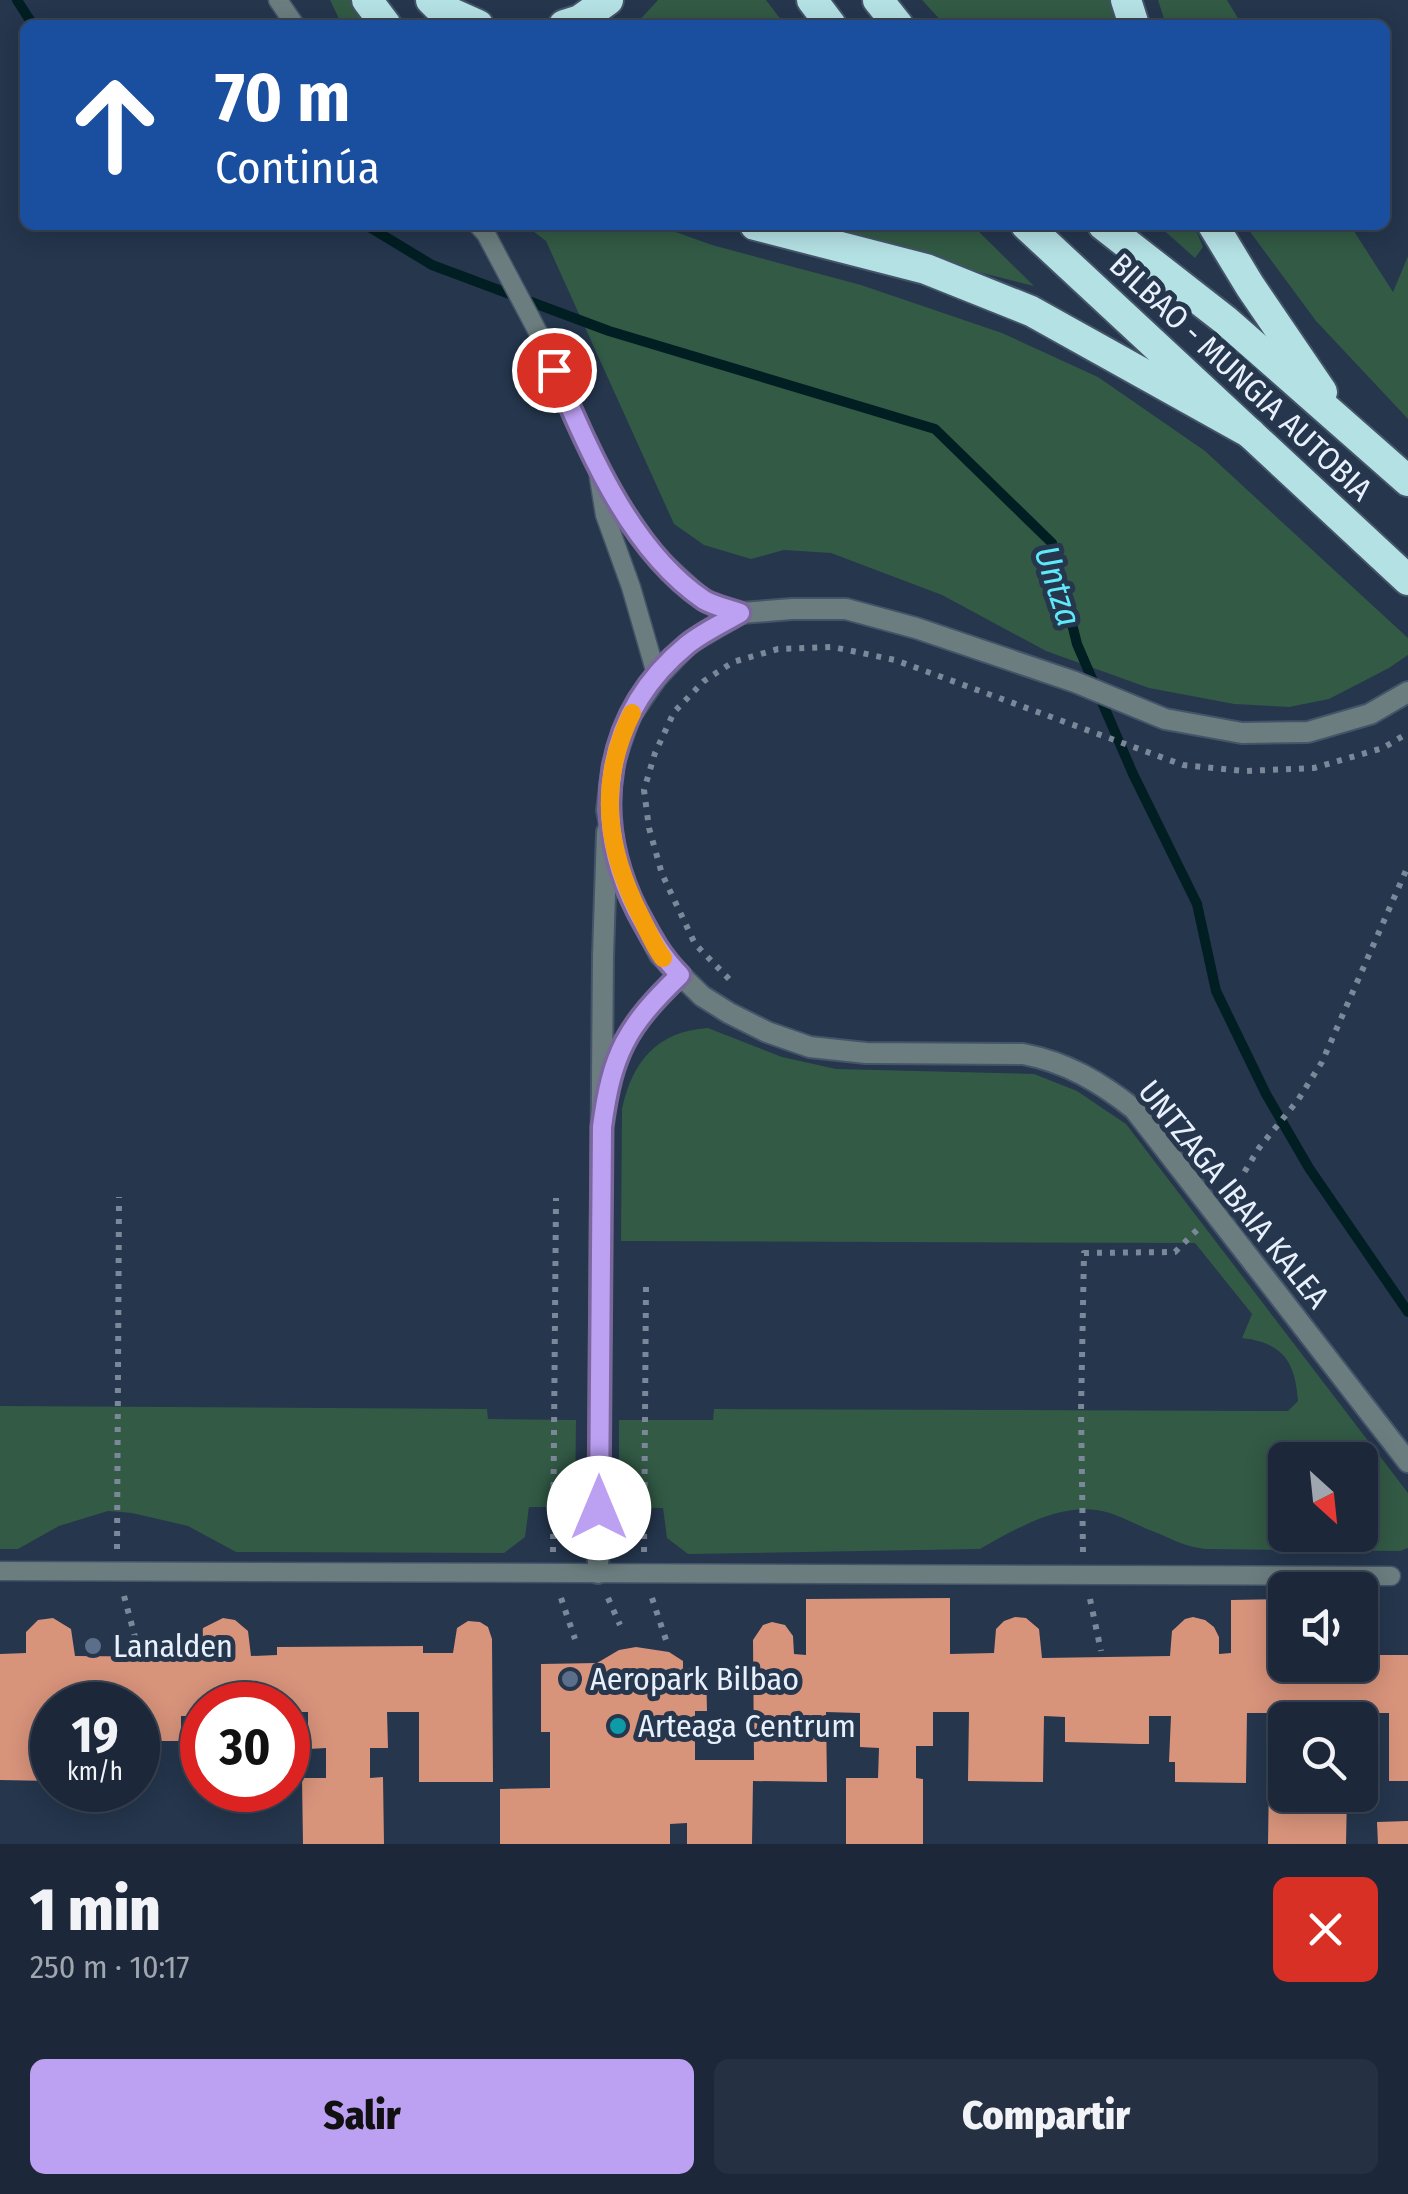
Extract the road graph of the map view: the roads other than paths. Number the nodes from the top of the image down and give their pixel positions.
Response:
1 (367, 0) edge
2 (431, 0) edge
3 (608, 0) edge
4 (812, 0) edge
5 (878, 0) edge
6 (382, 20) edge
7 (467, 20) edge
8 (580, 20) edge
9 (827, 20) edge
10 (894, 20) edge
11 (482, 230) edge
12 (774, 230) edge
13 (1031, 230) edge
14 (1110, 230) edge
15 (1217, 230) edge
16 (1336, 416) junction
17 (1250, 434) junction
18 (598, 473) junction
19 (1408, 482) edge
20 (1408, 580) edge
21 (740, 613) junction
22 (657, 677) junction
23 (1408, 692) edge
24 (608, 810) junction
25 (680, 975) junction
26 (602, 1127) junction
27 (1408, 1462) edge
28 (0, 1571) edge
29 (598, 1574) junction
30 (1391, 1576) dead end

1 - 6 highway
2 - 7 highway
3 - 8 highway
4 - 9 highway
5 - 10 highway
11 - 18 lane
12 - 17 highway
13 - 17 highway, BILBAO - MUNGIA AUTOBIA
14 - 16 highway, BILBAO - MUNGIA AUTOBIA
15 - 16 highway
16 - 19 highway, BILBAO - MUNGIA AUTOBIA
17 - 20 highway, BILBAO - MUNGIA AUTOBIA
18 - 21 lane
18 - 22 lane
21 - 22 street
21 - 23 street
22 - 24 street
24 - 25 street, UNTZAGA IBAIA KALEA
24 - 26 street
25 - 26 street
25 - 27 street, UNTZAGA IBAIA KALEA
26 - 29 street
28 - 29 lane
29 - 30 lane

